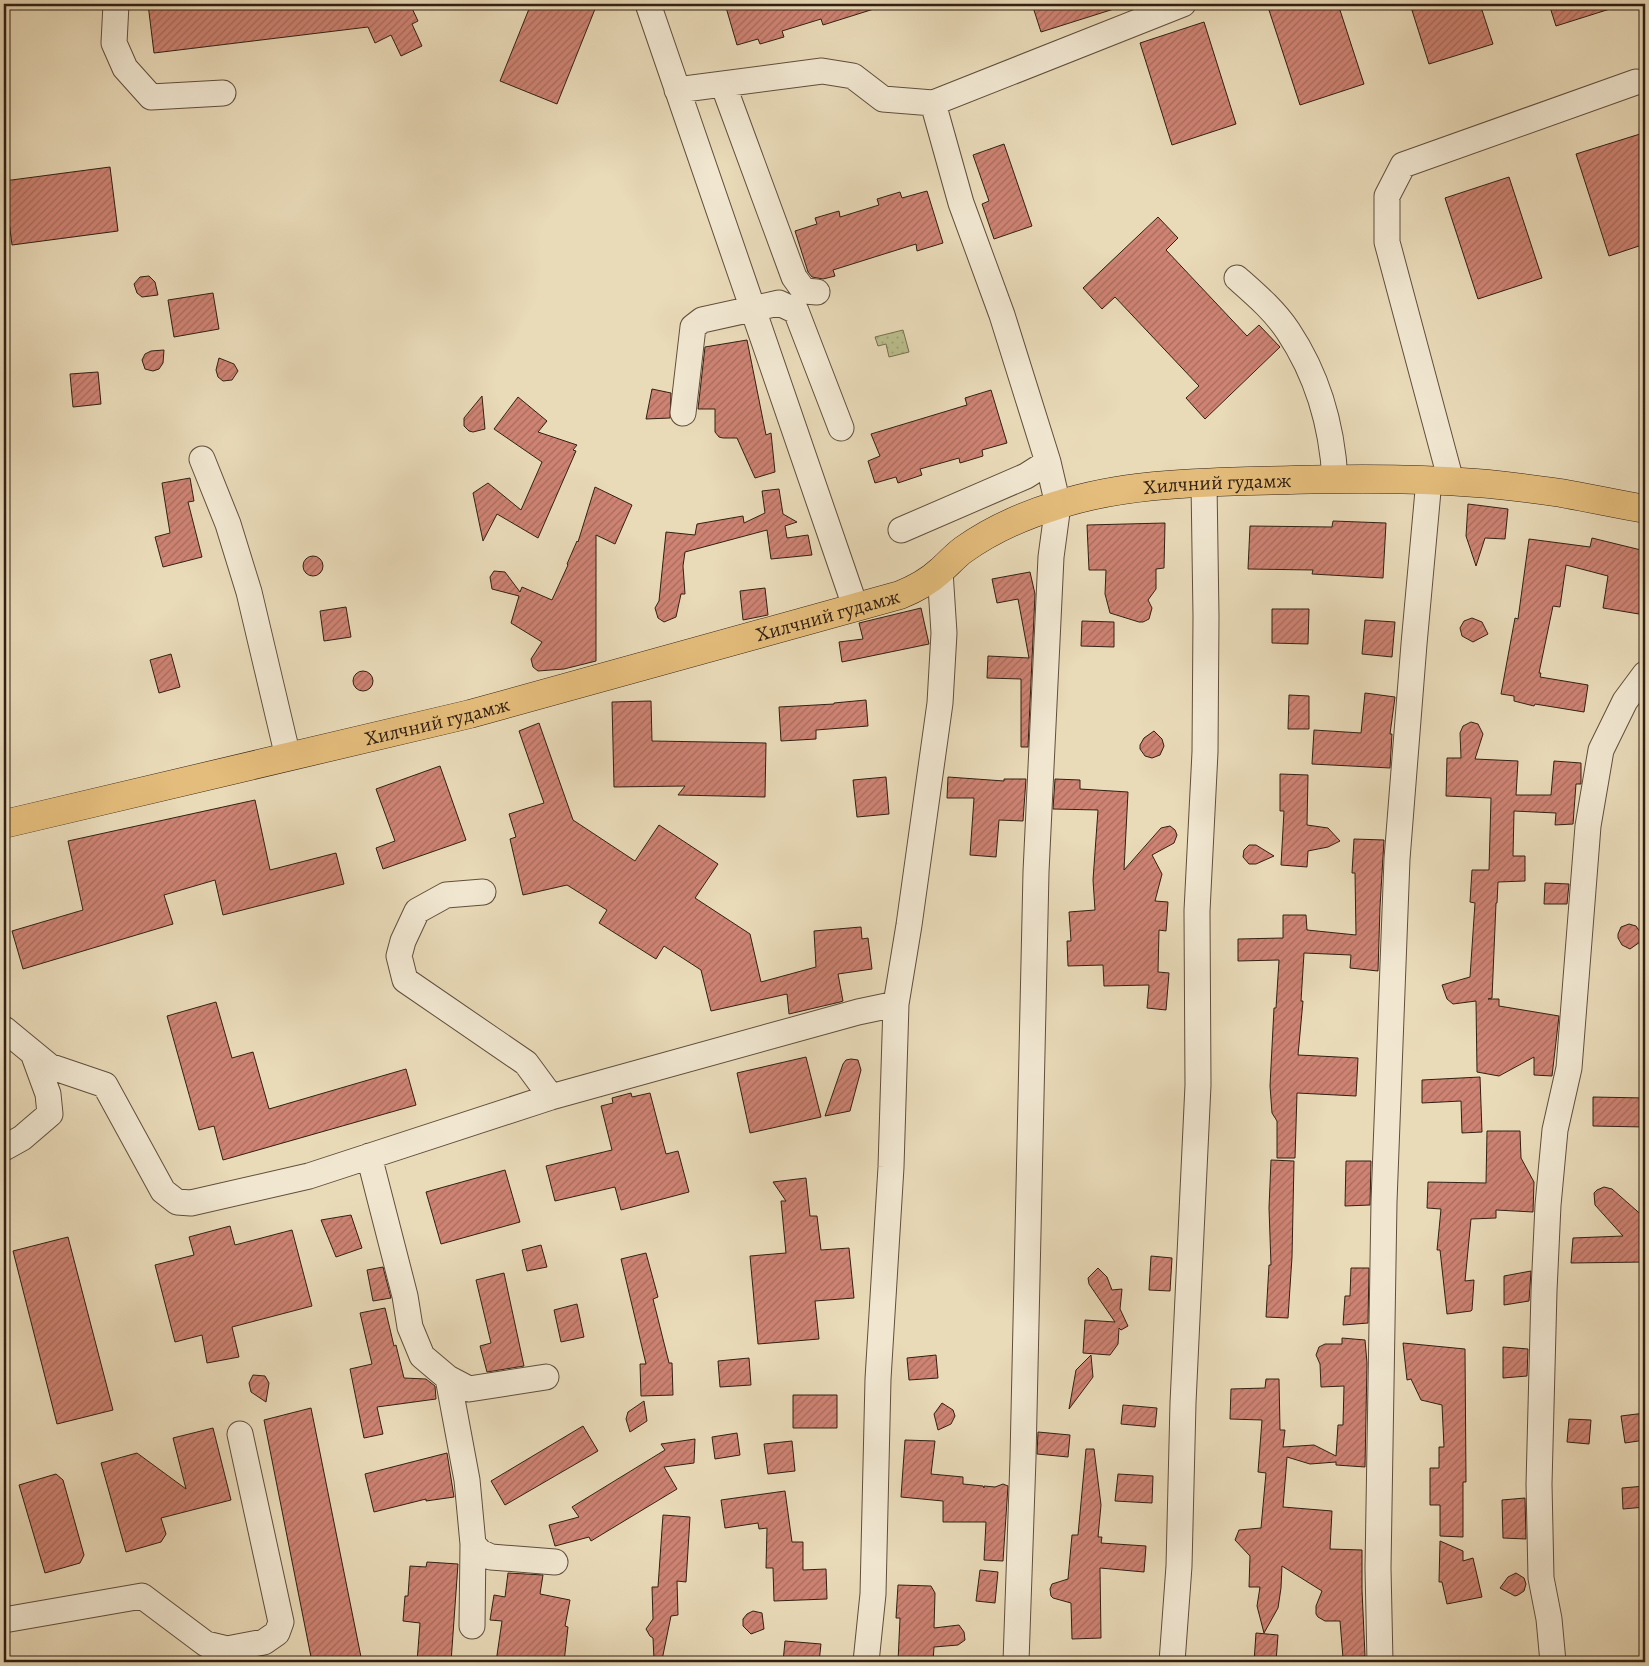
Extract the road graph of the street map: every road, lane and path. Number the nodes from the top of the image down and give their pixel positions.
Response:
1 (116, 4) edge
2 (648, 4) edge
3 (1183, 4) edge
4 (1636, 82) dead end
5 (723, 84) junction
6 (677, 90) junction
7 (223, 94) dead end
8 (933, 103) junction
9 (1237, 278) dead end
10 (817, 292) dead end
11 (752, 310) junction
12 (682, 413) dead end
13 (841, 428) dead end
14 (202, 459) dead end
15 (1048, 462) junction
16 (1335, 479) junction
17 (1440, 481) junction
18 (1204, 483) junction
19 (1058, 505) junction
20 (1645, 508) edge
21 (901, 530) dead end
22 (940, 571) junction
23 (855, 606) junction
24 (1645, 674) edge
25 (288, 757) junction
26 (4, 824) edge
27 (482, 892) dead end
28 (896, 1004) junction
29 (4, 1029) edge
30 (33, 1053) junction
31 (551, 1097) junction
32 (4, 1148) edge
33 (369, 1156) junction
34 (546, 1377) dead end
35 (448, 1378) junction
36 (240, 1434) dead end
37 (472, 1544) junction
38 (555, 1562) dead end
39 (4, 1620) edge
40 (472, 1626) dead end
41 (866, 1662) edge
42 (1016, 1662) edge
43 (1172, 1662) edge
44 (1380, 1662) edge
45 (1553, 1662) edge

1 - 7 street
2 - 6 street
3 - 8 street
4 - 17 street
5 - 6 street
5 - 8 street
5 - 10 street
6 - 11 street
8 - 15 street
9 - 16 street
11 - 12 street
11 - 13 street
11 - 23 street
14 - 25 street
15 - 19 street
15 - 21 street
16 - 17 main road, Хилчний гудамж
16 - 18 main road, Хилчний гудамж
17 - 20 main road, Хилчний гудамж
17 - 44 street
18 - 19 main road, Хилчний гудамж
18 - 43 street
19 - 22 main road, Хилчний гудамж
19 - 42 street
22 - 23 main road, Хилчний гудамж
22 - 28 street
23 - 25 main road, Хилчний гудамж
24 - 45 street
25 - 26 main road, Хилчний гудамж
27 - 31 street
28 - 31 street
28 - 41 street
29 - 30 street
30 - 32 street
30 - 33 street
31 - 33 street
33 - 35 street
34 - 35 street
35 - 37 street
36 - 39 street
37 - 38 street
37 - 40 street

